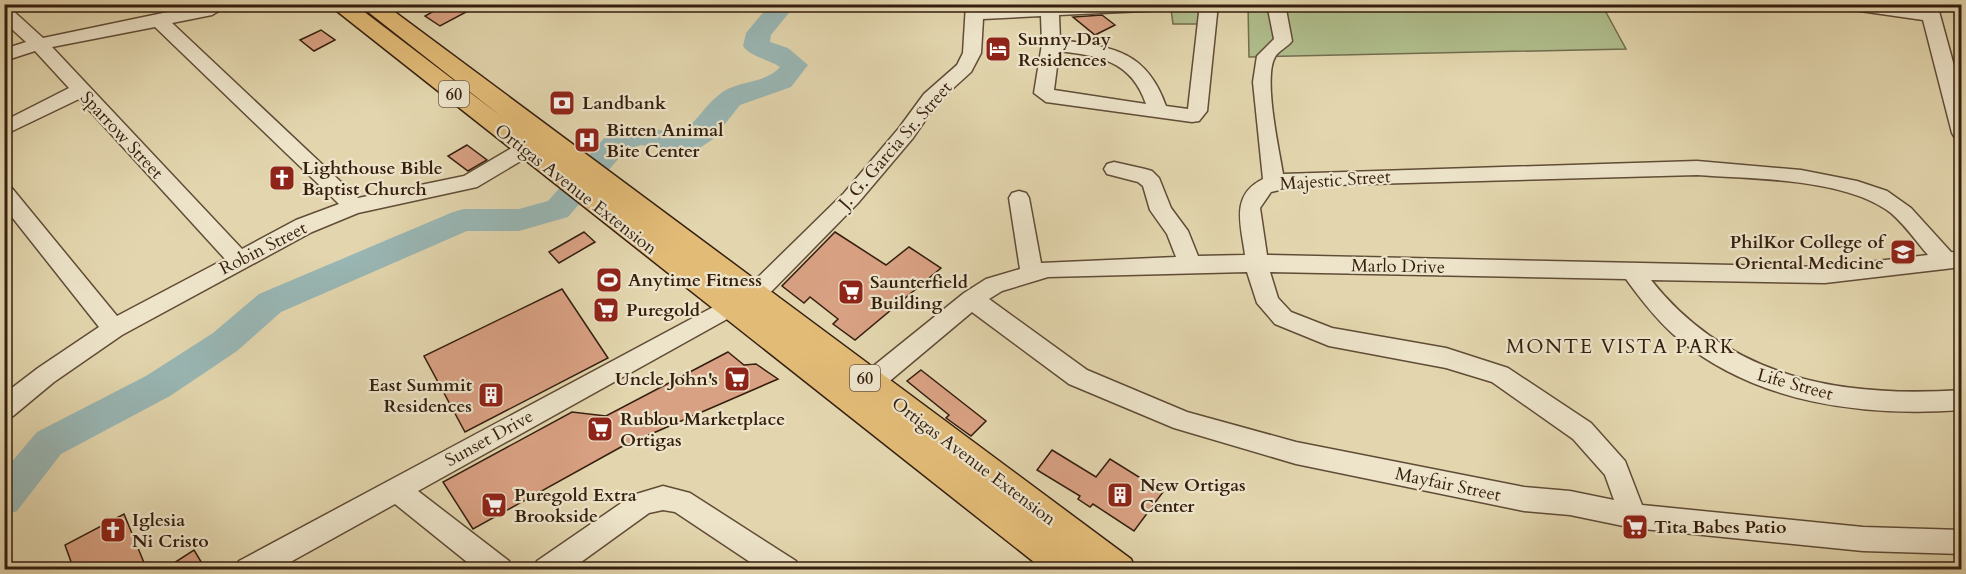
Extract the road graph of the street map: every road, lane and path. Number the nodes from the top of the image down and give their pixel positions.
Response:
1 (222, 4) edge
2 (339, 4) edge
3 (369, 4) edge
4 (1186, 4) edge
5 (1209, 4) edge
6 (1276, 4) edge
7 (1846, 4) edge
8 (976, 9) edge
9 (1929, 10) edge
10 (4, 12) edge
11 (1050, 12) junction
12 (159, 21) junction
13 (39, 44) junction
14 (1051, 44) junction
15 (4, 55) edge
16 (81, 90) junction
17 (1158, 111) junction
18 (4, 129) edge
19 (1962, 133) edge
20 (535, 144) junction
21 (1114, 169) dead end
22 (1274, 182) junction
23 (4, 192) edge
24 (1019, 198) dead end
25 (354, 206) junction
26 (239, 260) junction
27 (1954, 261) edge
28 (1255, 263) junction
29 (1190, 264) junction
30 (1632, 271) junction
31 (1032, 272) junction
32 (972, 299) junction
33 (742, 301) junction
34 (114, 329) junction
35 (870, 382) junction
36 (1962, 400) edge
37 (4, 409) edge
38 (396, 489) junction
39 (1633, 516) junction
40 (1029, 519) junction
41 (1962, 542) edge
42 (249, 570) edge
43 (499, 570) edge
44 (547, 570) edge
45 (786, 570) edge
46 (1072, 570) edge
47 (1119, 570) edge

1 - 12 street
2 - 20 main road, Ortigas Avenue Extension / 60
3 - 20 main road, Ortigas Avenue Extension / 60
4 - 11 street
5 - 17 street
6 - 22 street
7 - 9 street
8 - 11 street
8 - 33 street, J. G. Garcia Sr. Street
9 - 19 street
10 - 13 street, Sparrow Street
11 - 14 street
12 - 13 street
12 - 25 street
13 - 15 street
13 - 16 street, Sparrow Street
14 - 17 street
14 - 17 street
16 - 18 street
16 - 26 street, Sparrow Street
20 - 25 street, Robin Street
20 - 33 main road, Ortigas Avenue Extension / 60
21 - 29 street
22 - 27 street, Majestic Street
22 - 28 street, Majestic Street
23 - 34 street
24 - 31 street
25 - 26 street, Robin Street
26 - 34 street, Robin Street
27 - 30 street, Marlo Drive
28 - 29 street, Marlo Drive
28 - 30 street, Marlo Drive
28 - 39 street, Majestic Street
29 - 31 street, Marlo Drive
30 - 36 street, Life Street
31 - 32 street, Marlo Drive
32 - 35 street, Marlo Drive
32 - 39 street, Mayfair Street
33 - 35 main road, Ortigas Avenue Extension / 60
33 - 38 street, Sunset Drive
33 - 40 main road, Ortigas Avenue Extension / 60
34 - 37 street, Robin Street
35 - 40 main road, Ortigas Avenue Extension / 60
38 - 42 street, Sunset Drive
38 - 43 street
39 - 41 street, Mayfair Street
40 - 46 main road, Ortigas Avenue Extension / 60
40 - 47 main road, Ortigas Avenue Extension / 60
44 - 45 street

